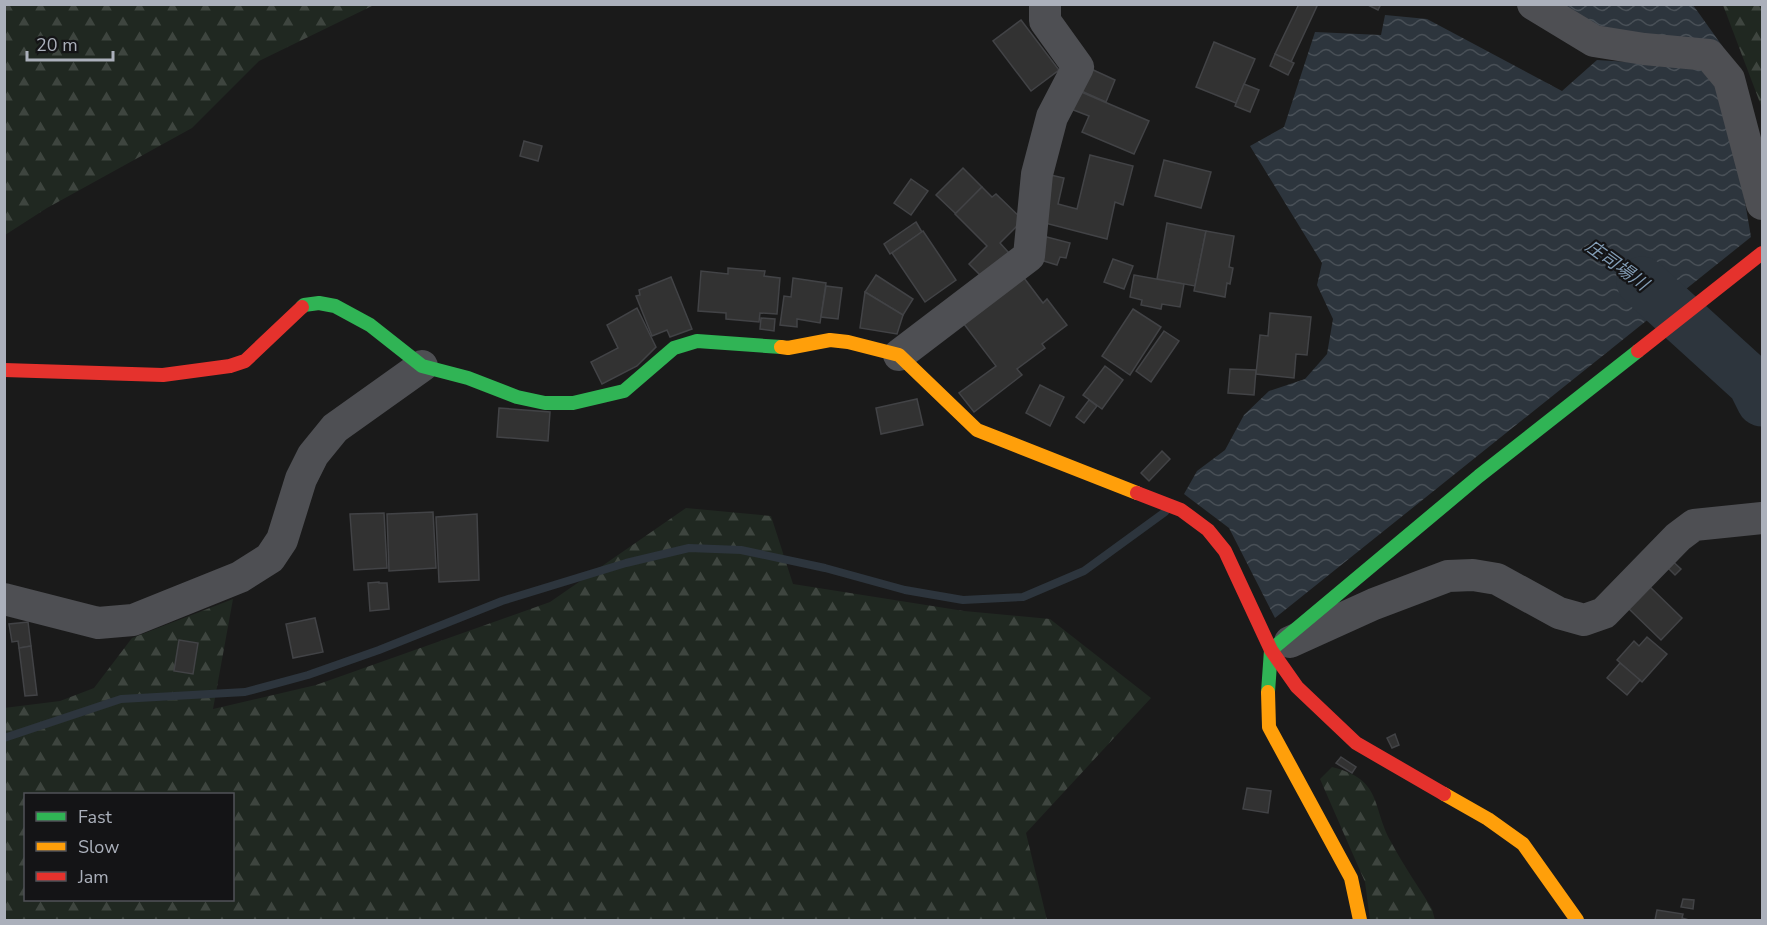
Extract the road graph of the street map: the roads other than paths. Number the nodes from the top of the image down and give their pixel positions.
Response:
1 (1045, 4) edge
2 (1533, 4) edge
3 (1762, 204) edge
4 (1762, 253) edge
5 (899, 355) junction
6 (422, 366) junction
7 (4, 370) edge
8 (1762, 518) edge
9 (4, 599) edge
10 (1271, 650) junction
11 (1360, 921) edge
12 (1576, 921) edge

1 - 5 street
2 - 3 street
4 - 10 street
5 - 6 street
5 - 10 street
6 - 7 street
6 - 9 street
8 - 10 street
10 - 11 street
10 - 12 street

